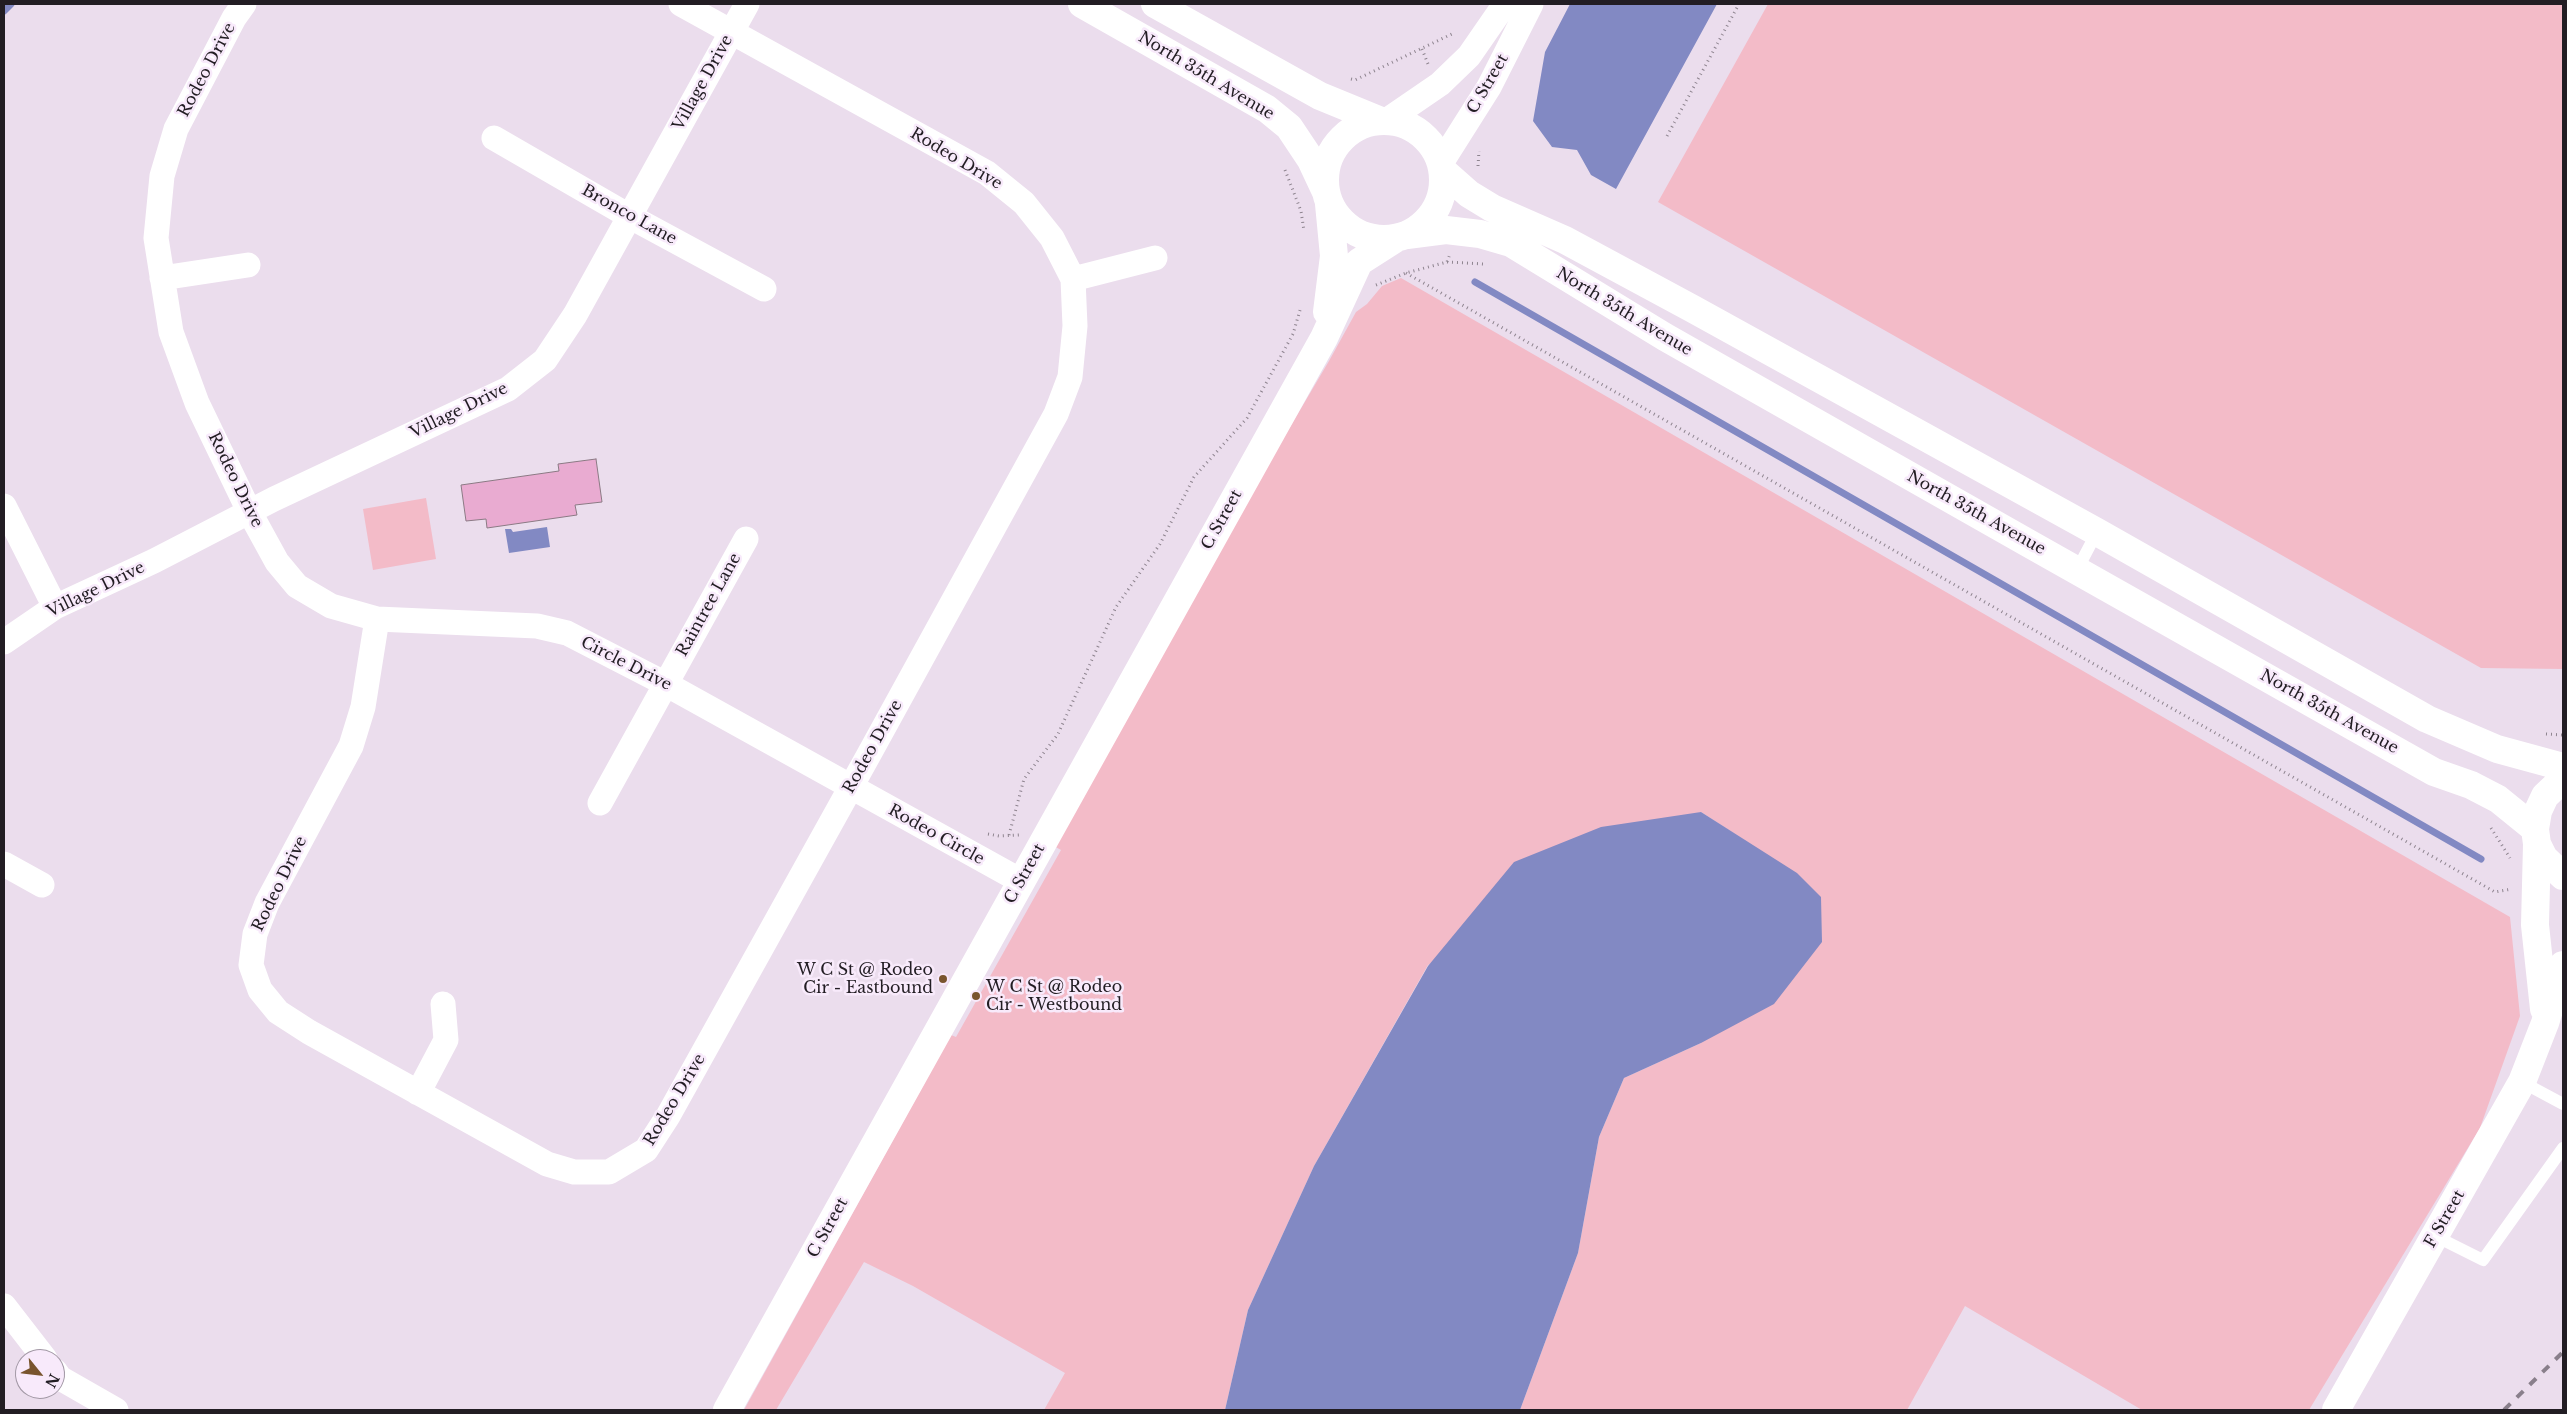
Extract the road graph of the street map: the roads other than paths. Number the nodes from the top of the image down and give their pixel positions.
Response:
1 (244, 4) edge
2 (682, 4) edge
3 (747, 4) edge
4 (1082, 4) edge
5 (1155, 4) edge
6 (1505, 4) edge
7 (1531, 4) edge
8 (732, 32) junction
9 (1383, 121) junction
10 (494, 138) dead end
11 (1442, 167) junction
12 (1328, 198) junction
13 (629, 216) junction
14 (1401, 237) junction
15 (1155, 258) dead end
16 (248, 265) dead end
17 (162, 278) junction
18 (1073, 279) junction
19 (764, 289) dead end
20 (1324, 338) junction
21 (4, 506) edge
22 (249, 511) junction
23 (2098, 532) junction
24 (746, 539) dead end
25 (2077, 570) junction
26 (55, 607) junction
27 (376, 619) junction
28 (4, 642) edge
29 (664, 683) junction
30 (2563, 767) edge
31 (2563, 779) edge
32 (851, 788) junction
33 (600, 803) dead end
34 (2536, 836) junction
35 (4, 864) edge
36 (2563, 876) edge
37 (1021, 881) junction
38 (42, 885) dead end
39 (2563, 965) edge
40 (443, 1004) dead end
41 (2545, 1023) junction
42 (2522, 1082) junction
43 (418, 1094) junction
44 (2563, 1104) edge
45 (2563, 1148) edge
46 (2435, 1236) junction
47 (4, 1306) edge
48 (37, 1349) edge
49 (65, 1381) edge
50 (116, 1410) edge
51 (727, 1410) edge
52 (2336, 1410) edge

1 - 17 street, Rodeo Drive
2 - 8 street, Rodeo Drive
3 - 8 street, Village Drive
4 - 12 street, North 35th Avenue
5 - 9 street
6 - 9 street, C Street
7 - 11 street, C Street
8 - 13 street, Village Drive
8 - 18 street, Rodeo Drive
9 - 11 street
9 - 12 street
10 - 13 street, Bronco Lane
11 - 14 street
11 - 23 street, North 35th Avenue
12 - 14 street
12 - 20 street, C Street
13 - 19 street, Bronco Lane
13 - 22 street, Village Drive
14 - 20 street, C Street
14 - 25 street, North 35th Avenue
15 - 18 street
16 - 17 street
17 - 22 street, Rodeo Drive
18 - 32 street, Rodeo Drive
20 - 37 street, C Street
21 - 26 street
22 - 26 street, Village Drive
22 - 27 street, Rodeo Drive
23 - 25 lane
23 - 30 street, North 35th Avenue
24 - 29 street, Raintree Lane
25 - 34 street, North 35th Avenue
26 - 28 street, Village Drive
27 - 29 street, Circle Drive
27 - 43 street, Rodeo Drive
29 - 32 street, Circle Drive
29 - 33 street, Raintree Lane
31 - 34 street, F Street
32 - 37 street, Rodeo Circle
32 - 43 street, Rodeo Drive
34 - 36 street, North 35th Avenue
34 - 41 street, F Street
35 - 38 street
37 - 51 street, C Street
39 - 41 street, F Street
40 - 43 street
41 - 42 street, F Street
42 - 44 lane
42 - 46 street, F Street
45 - 46 lane
46 - 52 street, F Street
47 - 48 street
49 - 50 street

